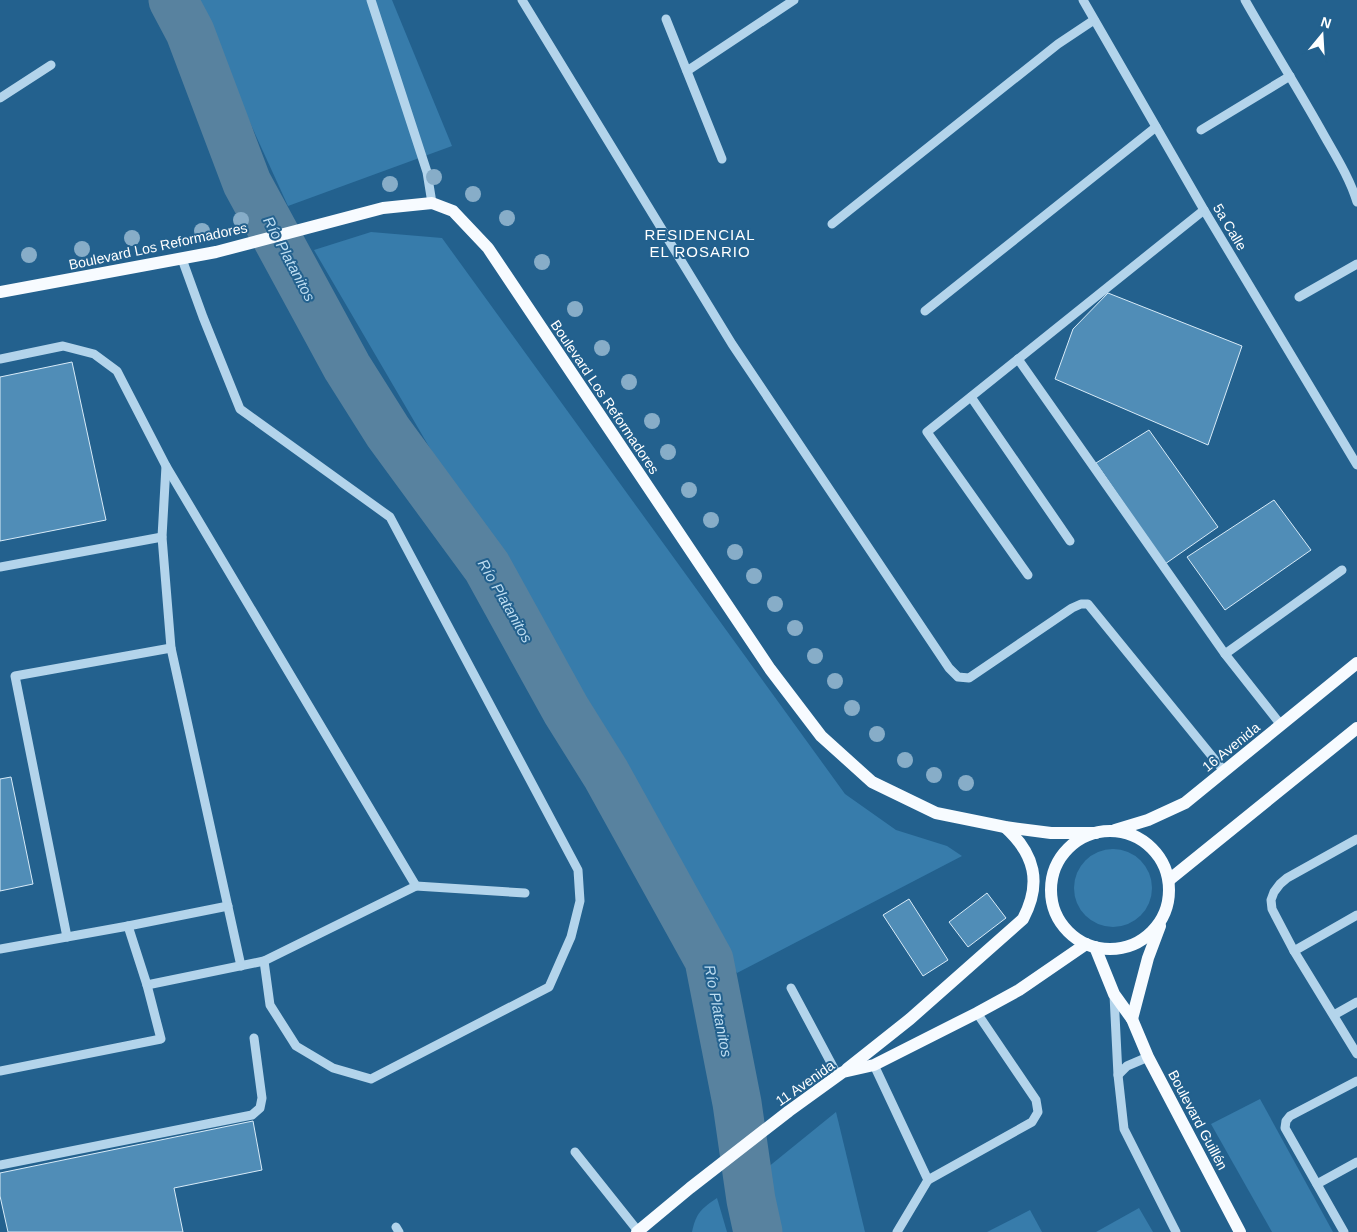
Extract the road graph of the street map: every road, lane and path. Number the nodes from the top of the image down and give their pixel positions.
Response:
1 (371, 0) edge
2 (522, 0) edge
3 (794, 0) edge
4 (1083, 0) edge
5 (1245, 0) edge
6 (666, 19) dead end
7 (1094, 20) junction
8 (51, 65) dead end
9 (687, 71) junction
10 (1290, 76) junction
11 (0, 98) edge
12 (1156, 127) junction
13 (1201, 130) dead end
14 (722, 159) dead end
15 (1357, 202) edge
16 (432, 203) junction
17 (1204, 210) junction
18 (832, 224) dead end
19 (182, 259) junction
20 (1357, 264) edge
21 (0, 292) edge
22 (1299, 297) dead end
23 (925, 311) dead end
24 (0, 359) edge
25 (1018, 360) junction
26 (971, 397) junction
27 (1357, 465) edge
28 (166, 466) junction
29 (162, 537) junction
30 (1070, 541) dead end
31 (0, 567) edge
32 (1342, 570) dead end
33 (1028, 575) dead end
34 (171, 648) junction
35 (1225, 654) junction
36 (1357, 663) edge
37 (1281, 725) junction
38 (1357, 728) edge
39 (1224, 771) junction
40 (1005, 827) junction
41 (1111, 831) junction
42 (1096, 833) junction
43 (1357, 839) edge
44 (1169, 880) junction
45 (416, 886) junction
46 (525, 893) dead end
47 (228, 906) junction
48 (1357, 915) edge
49 (1164, 916) junction
50 (128, 926) junction
51 (67, 937) junction
52 (1091, 945) junction
53 (0, 949) edge
54 (1294, 951) junction
55 (264, 961) junction
56 (241, 966) junction
57 (147, 985) junction
58 (791, 988) dead end
59 (1114, 994) junction
60 (1357, 1002) edge
61 (977, 1013) junction
62 (1334, 1015) junction
63 (1132, 1020) junction
64 (254, 1038) dead end
65 (1357, 1054) edge
66 (1148, 1058) junction
67 (874, 1065) junction
68 (0, 1071) edge
69 (841, 1074) junction
70 (1118, 1075) junction
71 (1357, 1081) edge
72 (575, 1152) dead end
73 (1357, 1162) edge
74 (0, 1164) edge
75 (928, 1180) junction
76 (1317, 1184) junction
77 (637, 1231) edge
78 (897, 1232) edge
79 (1176, 1232) edge
80 (1240, 1232) edge
81 (1344, 1232) edge

1 - 16 street
2 - 39 street
3 - 9 street
4 - 7 street, 5a Calle
5 - 10 street
6 - 9 street
7 - 12 street, 5a Calle
7 - 18 street
8 - 11 street
9 - 14 street
10 - 13 street
10 - 15 street
12 - 17 street, 5a Calle
12 - 23 street
16 - 19 main road, Boulevard Los Reformadores
16 - 40 main road, Boulevard Los Reformadores
17 - 25 street
17 - 27 street, 5a Calle
19 - 21 main road, Boulevard Los Reformadores
19 - 55 street
20 - 22 street
24 - 28 street
25 - 26 street
25 - 35 street
26 - 30 street
26 - 33 street
28 - 29 street
28 - 45 street
29 - 31 street
29 - 34 street
32 - 35 street
34 - 47 street
34 - 51 street
35 - 37 street
36 - 37 main road, 16 Avenida
37 - 39 main road, 16 Avenida
38 - 44 main road
39 - 41 main road, 16 Avenida
40 - 42 main road, Boulevard Los Reformadores
40 - 69 main road
41 - 42 main road
41 - 44 main road
42 - 52 main road
43 - 54 street
44 - 49 main road
45 - 46 street
45 - 55 street
47 - 50 street
47 - 56 street
48 - 54 street
49 - 52 main road
49 - 63 main road
50 - 51 street
50 - 57 street
51 - 53 street
52 - 59 main road, Boulevard Guillén
52 - 61 main road, 11 Avenida
54 - 62 street
55 - 56 street
56 - 57 street
57 - 68 street
58 - 69 street
59 - 63 main road, Boulevard Guillén
59 - 70 street
60 - 62 street
61 - 67 main road, 11 Avenida
61 - 75 street
62 - 65 street
63 - 66 main road, Boulevard Guillén
64 - 74 street
66 - 70 street
66 - 80 main road, Boulevard Guillén
67 - 69 main road, 11 Avenida
67 - 75 street
69 - 77 main road, 11 Avenida
70 - 79 street
71 - 76 street
72 - 77 street
73 - 76 street
75 - 78 street
76 - 81 street

